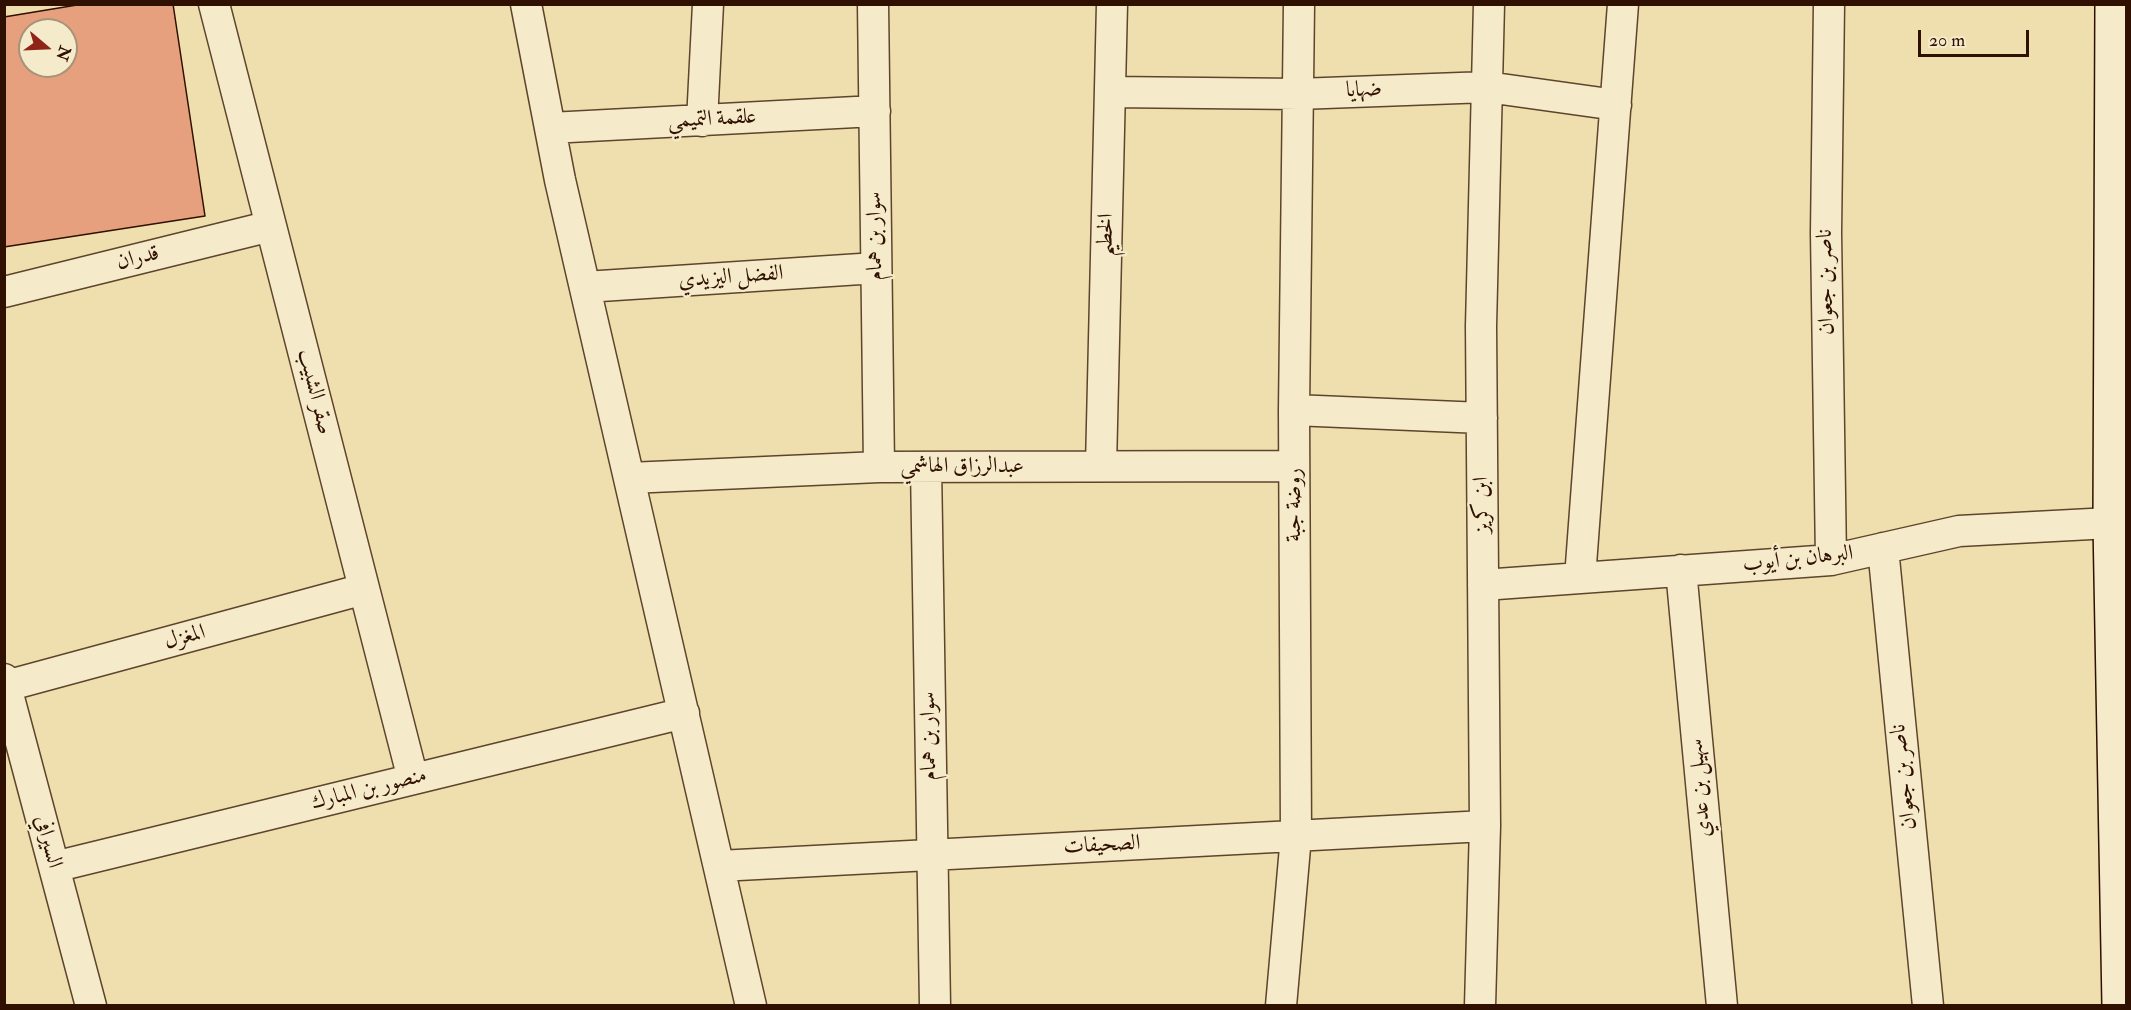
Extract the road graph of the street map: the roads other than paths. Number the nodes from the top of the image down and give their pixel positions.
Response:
1 (214, 4) edge
2 (526, 4) edge
3 (708, 4) edge
4 (873, 4) edge
5 (1112, 4) edge
6 (1299, 4) edge
7 (1489, 4) edge
8 (1623, 4) edge
9 (1829, 4) edge
10 (2112, 4) edge
11 (2119, 80) edge
12 (1487, 87) junction
13 (1110, 92) junction
14 (1298, 94) junction
15 (1616, 105) junction
16 (874, 111) junction
17 (702, 120) junction
18 (550, 128) junction
19 (2127, 166) edge
20 (2113, 196) junction
21 (271, 226) junction
22 (876, 268) junction
23 (585, 287) junction
24 (4, 292) edge
25 (1294, 411) junction
26 (1482, 418) junction
27 (1101, 466) junction
28 (1294, 466) junction
29 (879, 467) junction
30 (926, 467) junction
31 (629, 478) junction
32 (2110, 523) junction
33 (1883, 548) junction
34 (1831, 560) junction
35 (1681, 570) junction
36 (1580, 578) junction
37 (1483, 585) junction
38 (364, 589) junction
39 (5, 683) edge
40 (684, 712) junction
41 (413, 779) junction
42 (1485, 826) junction
43 (1296, 836) junction
44 (932, 854) junction
45 (718, 866) junction
46 (54, 867) junction
47 (91, 1005) edge
48 (751, 1005) edge
49 (935, 1005) edge
50 (1281, 1005) edge
51 (1480, 1005) edge
52 (1722, 1005) edge
53 (1928, 1005) edge
54 (2120, 1005) edge

1 - 21 street, صقر الشبيب
2 - 18 street
3 - 17 street
4 - 16 street, سوار بن همام
5 - 13 street, الخطيم
6 - 14 street, روضة جبة
7 - 12 street, ابن كريز
8 - 15 street
9 - 34 street, ناصر بن جعوان
10 - 11 main road
11 - 20 main road
12 - 14 street, ضهايا
12 - 15 street, ضهايا
12 - 26 street, ابن كريز
13 - 14 street, ضهايا
13 - 27 street, الخطيم
14 - 25 street, روضة جبة
15 - 36 street
16 - 17 street, علقمة التميمي
16 - 22 street, سوار بن همام
17 - 18 street, علقمة التميمي
18 - 23 street
19 - 20 main road
20 - 32 main road
21 - 24 street, قدران
21 - 38 street, صقر الشبيب
22 - 23 street, الفضل اليزيدي
22 - 29 street, سوار بن همام
23 - 31 street
25 - 26 street
25 - 28 street, روضة جبة
26 - 37 street, ابن كريز
27 - 28 street, عبدالرزاق الهاشمي
27 - 30 street, عبدالرزاق الهاشمي
28 - 43 street, روضة جبة
29 - 30 street, عبدالرزاق الهاشمي
29 - 31 street, عبدالرزاق الهاشمي
30 - 44 street, سوار بن همام
31 - 40 street
32 - 33 street, البرهان بن أيوب
32 - 54 main road
33 - 34 street, البرهان بن أيوب
33 - 53 street, ناصر بن جعوان
34 - 35 street, البرهان بن أيوب
35 - 36 street, البرهان بن أيوب
35 - 52 street, سهيل بن عدي
36 - 37 street, البرهان بن أيوب
37 - 42 street, ابن كريز
38 - 39 street, المغزل
38 - 41 street, صقر الشبيب
39 - 46 street, السيرافي
40 - 41 street, منصور بن المبارك
40 - 45 street
41 - 46 street, منصور بن المبارك
42 - 43 street, الصحيفات
42 - 51 street, ابن كريز
43 - 44 street, الصحيفات
43 - 50 street, روضة جبة
44 - 45 street, الصحيفات
44 - 49 street, سوار بن همام
45 - 48 street
46 - 47 street, السيرافي

